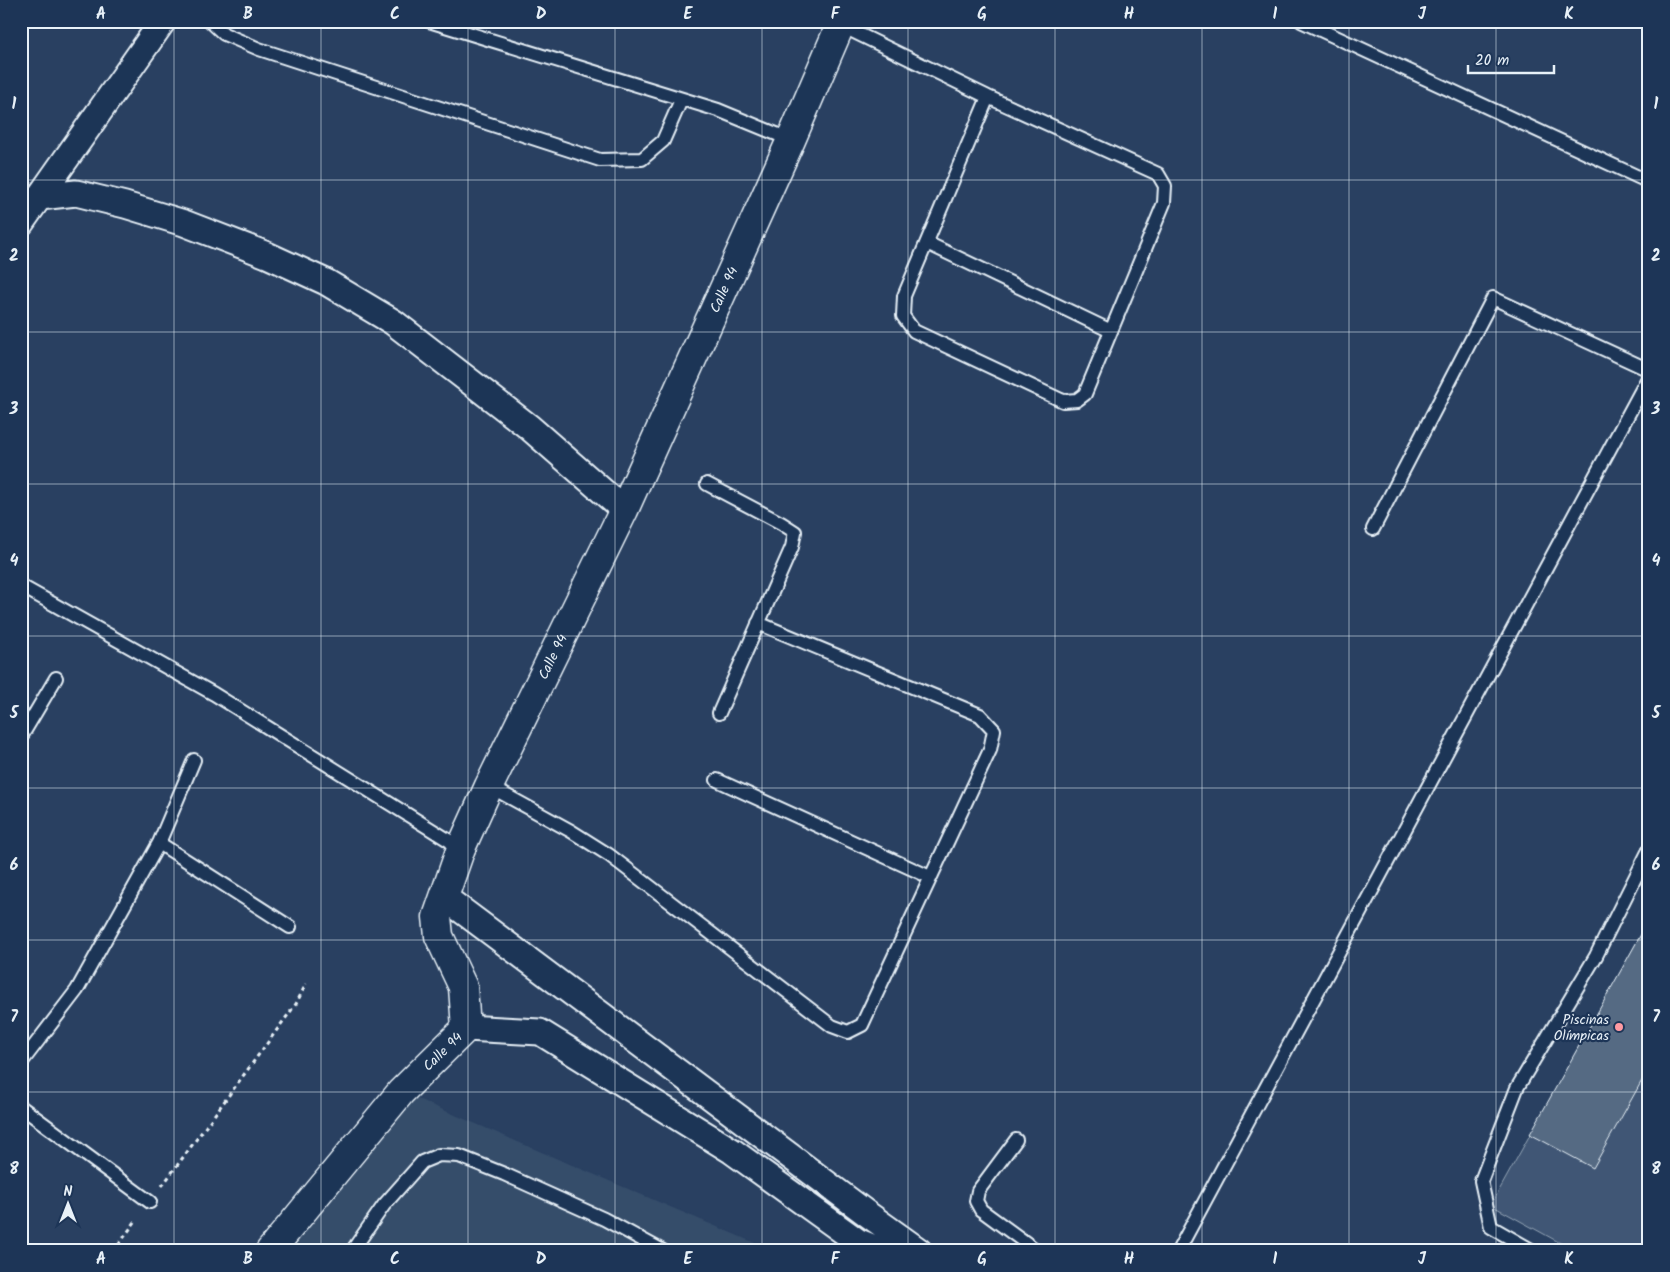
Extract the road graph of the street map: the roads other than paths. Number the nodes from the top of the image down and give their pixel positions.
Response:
1 (163, 21) edge
2 (210, 21) edge
3 (429, 21) edge
4 (1300, 21) edge
5 (841, 23) edge
6 (988, 97) junction
7 (682, 100) junction
8 (791, 140) junction
9 (1649, 182) edge
10 (40, 197) junction
11 (21, 223) edge
12 (927, 243) junction
13 (1111, 331) junction
14 (1649, 370) edge
15 (1649, 376) edge
16 (707, 484) dead end
17 (624, 510) junction
18 (1373, 529) dead end
19 (21, 586) edge
20 (758, 622) junction
21 (56, 678) dead end
22 (718, 713) dead end
23 (21, 737) edge
24 (194, 760) dead end
25 (717, 780) dead end
26 (489, 786) junction
27 (159, 843) junction
28 (461, 848) junction
29 (1649, 850) edge
30 (930, 877) junction
31 (444, 897) junction
32 (290, 927) dead end
33 (466, 1028) junction
34 (21, 1063) edge
35 (21, 1107) edge
36 (751, 1127) junction
37 (1016, 1140) dead end
38 (732, 1151) junction
39 (150, 1202) road end
40 (270, 1251) edge
41 (352, 1251) edge
42 (663, 1251) edge
43 (882, 1251) edge
44 (919, 1251) edge
45 (1038, 1251) edge
46 (1178, 1251) edge
47 (1533, 1251) edge

1 - 10 street
2 - 7 lane
3 - 7 lane
4 - 9 lane
5 - 6 lane
5 - 8 street, Calle 94
6 - 12 lane
6 - 13 lane
7 - 8 lane
8 - 17 street, Calle 94
10 - 11 street
10 - 17 street
12 - 13 lane
12 - 13 lane
14 - 18 lane
15 - 46 lane
16 - 20 lane
17 - 26 street, Calle 94
19 - 28 lane
20 - 22 lane
20 - 30 lane
21 - 23 lane
24 - 27 lane
25 - 30 lane
26 - 28 street, Calle 94
26 - 30 lane
27 - 32 lane
27 - 34 lane
28 - 31 street, Calle 94
29 - 47 lane
31 - 33 street, Calle 94
31 - 36 street
33 - 38 street
33 - 40 street, Calle 94
35 - 39 lane
36 - 38 street
36 - 44 street
37 - 45 lane
38 - 43 street
41 - 42 lane

